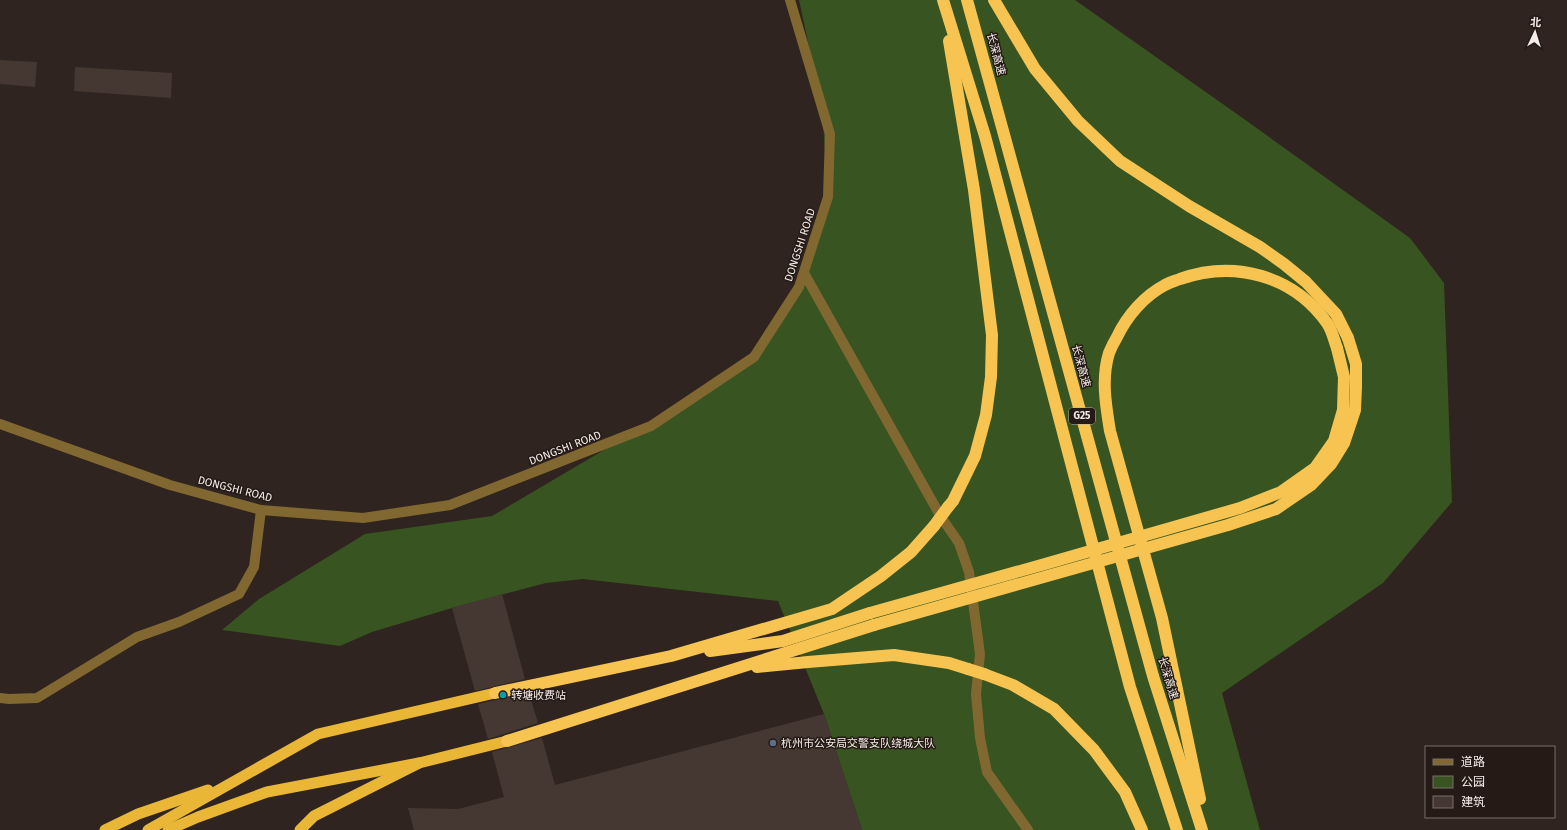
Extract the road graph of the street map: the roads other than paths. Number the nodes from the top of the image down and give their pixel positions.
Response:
1 (790, 0) edge
2 (942, 0) edge
3 (967, 0) edge
4 (994, 0) edge
5 (804, 273) junction
6 (0, 424) edge
7 (261, 510) junction
8 (671, 656) junction
9 (726, 671) junction
10 (495, 693) joint
11 (0, 698) edge
12 (507, 741) joint
13 (419, 763) junction
14 (235, 780) junction
15 (105, 830) edge
16 (148, 830) edge
17 (168, 830) edge
18 (300, 830) edge
19 (1028, 830) edge
20 (1142, 830) edge
21 (1177, 830) edge
22 (1202, 830) edge
23 (1206, 830) edge

1 - 5 street, DONGSHI ROAD
2 - 8 highway, bridge
2 - 21 highway, G25
3 - 22 highway, 长深高速 / G25
4 - 9 highway, bridge
5 - 7 street, DONGSHI ROAD
5 - 19 street
6 - 7 street, DONGSHI ROAD
7 - 11 street
8 - 10 highway
8 - 23 highway, bridge
9 - 12 highway
9 - 20 highway, bridge
10 - 14 highway
12 - 13 highway
13 - 17 highway
13 - 18 highway
14 - 15 highway
14 - 16 highway

